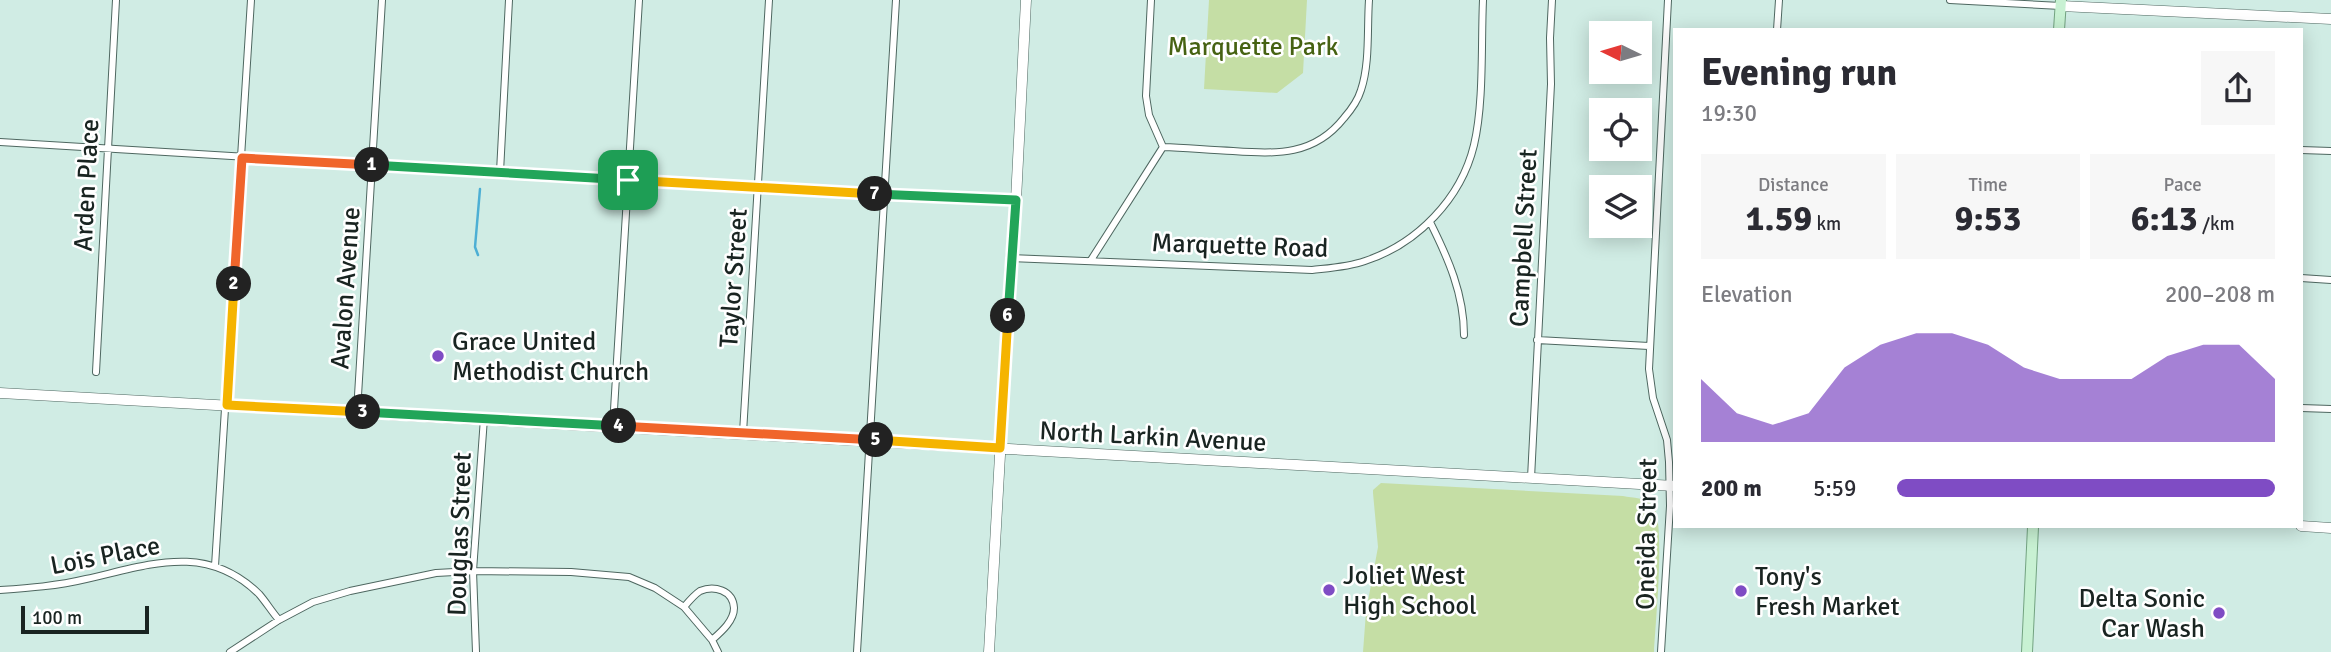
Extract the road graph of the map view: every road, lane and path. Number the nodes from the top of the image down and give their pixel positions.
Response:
1 (116, 0) edge
2 (251, 0) edge
3 (382, 0) edge
4 (509, 0) edge
5 (639, 0) edge
6 (769, 0) edge
7 (896, 0) edge
8 (1026, 0) edge
9 (1151, 0) edge
10 (1369, 0) edge
11 (1483, 0) edge
12 (1552, 0) edge
13 (1668, 0) edge
14 (1779, 0) edge
15 (1950, 0) edge
16 (2061, 3) edge
17 (2331, 19) edge
18 (1777, 28) edge
19 (2059, 28) edge
20 (0, 142) edge
21 (1163, 147) junction
22 (2303, 149) edge
23 (107, 150) junction
24 (2331, 151) edge
25 (242, 158) junction
26 (372, 165) junction
27 (499, 172) junction
28 (628, 180) junction
29 (758, 186) junction
30 (885, 195) junction
31 (1016, 200) junction
32 (1430, 222) junction
33 (1011, 258) junction
34 (1091, 260) junction
35 (2303, 278) edge
36 (2331, 280) edge
37 (1464, 335) dead end
38 (1537, 340) junction
39 (1649, 346) junction
40 (96, 372) dead end
41 (0, 393) edge
42 (227, 405) junction
43 (2303, 408) edge
44 (2331, 409) edge
45 (357, 412) junction
46 (484, 418) junction
47 (613, 426) junction
48 (743, 433) junction
49 (868, 440) junction
50 (1000, 448) junction
51 (1531, 478) junction
52 (1672, 486) edge
53 (2303, 526) edge
54 (2033, 528) edge
55 (2331, 528) edge
56 (215, 566) junction
57 (473, 571) junction
58 (0, 590) edge
59 (684, 607) junction
60 (279, 620) junction
61 (712, 640) junction
62 (230, 652) edge
63 (476, 652) edge
64 (718, 652) edge
65 (857, 652) edge
66 (989, 652) edge
67 (1661, 652) edge
68 (2026, 652) edge

1 - 23 street, Arden Place
2 - 25 street
3 - 26 street, Avalon Avenue
4 - 27 street
5 - 28 street
6 - 29 street, Taylor Street
7 - 30 street
8 - 31 main road
9 - 21 street
10 - 21 street
11 - 32 street, Marquette Road
12 - 38 street, Campbell Street
13 - 39 street, Oneida Street
14 - 18 street
15 - 16 street
16 - 17 main road
16 - 19 main road
20 - 23 street
21 - 34 street
22 - 24 street
23 - 25 street
23 - 40 street, Arden Place
25 - 26 street
25 - 42 street
26 - 27 street
26 - 45 street, Avalon Avenue
27 - 28 street
28 - 29 street
28 - 47 street
29 - 30 street
29 - 48 street, Taylor Street
30 - 31 street
30 - 49 street
31 - 33 main road
32 - 34 street, Marquette Road
32 - 37 street
33 - 34 street, Marquette Road
33 - 50 main road
35 - 36 street
38 - 39 street
38 - 51 street, Campbell Street
39 - 52 street, Oneida Street
41 - 42 main road, North Larkin Avenue
42 - 45 main road, North Larkin Avenue
42 - 56 street
43 - 44 street
45 - 46 main road, North Larkin Avenue
46 - 47 main road, North Larkin Avenue
46 - 57 street, Douglas Street
47 - 48 main road, North Larkin Avenue
48 - 49 main road, North Larkin Avenue
49 - 50 main road, North Larkin Avenue
49 - 65 street
50 - 51 main road, North Larkin Avenue
50 - 66 main road
51 - 52 main road, North Larkin Avenue
52 - 67 street, Oneida Street
53 - 55 main road
54 - 68 main road
56 - 58 street, Lois Place
56 - 60 street, Lois Place
57 - 59 street
57 - 60 street
57 - 63 street, Douglas Street
59 - 61 street
59 - 61 street
60 - 62 street
61 - 64 street

